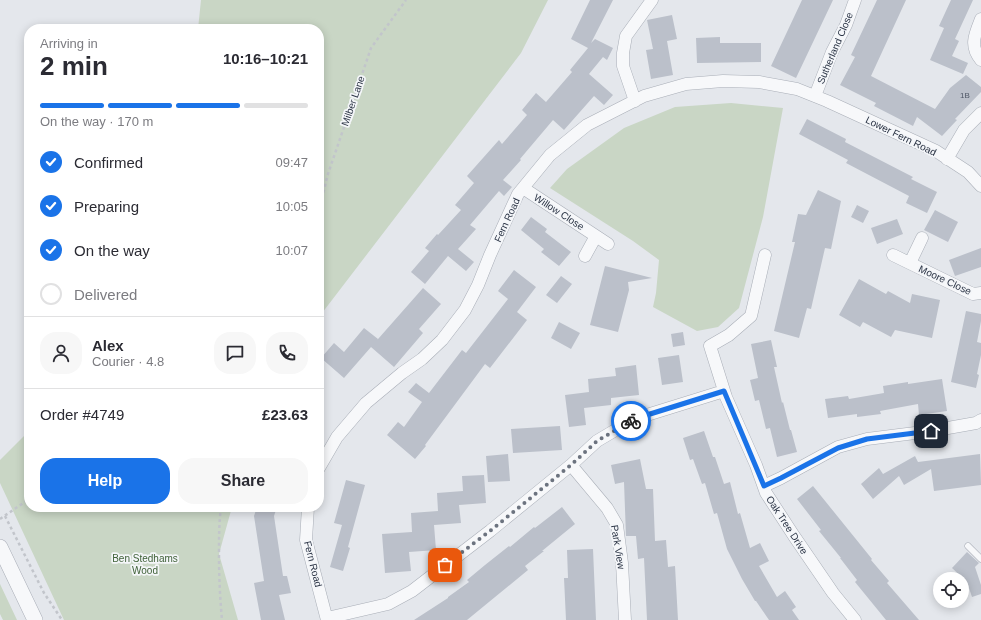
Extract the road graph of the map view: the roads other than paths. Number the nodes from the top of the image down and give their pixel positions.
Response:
1 (652, 0) edge
2 (855, 0) edge
3 (981, 19) edge
4 (981, 60) edge
5 (815, 96) junction
6 (635, 101) junction
7 (981, 113) edge
8 (947, 159) junction
9 (981, 186) edge
10 (523, 188) junction
11 (596, 236) junction
12 (922, 238) dead end
13 (608, 244) dead end
14 (765, 255) dead end
15 (893, 255) dead end
16 (585, 256) dead end
17 (910, 263) junction
18 (981, 293) edge
19 (724, 391) junction
20 (981, 420) edge
21 (324, 460) edge
22 (571, 465) junction
23 (764, 486) junction
24 (308, 512) edge
25 (968, 546) dead end
26 (0, 547) edge
27 (981, 559) edge
28 (327, 619) edge
29 (35, 620) edge
30 (625, 620) edge
31 (855, 620) edge

1 - 6 street
2 - 5 street, Sutherland Close
3 - 4 street
5 - 6 street, Fern Road
5 - 8 street, Lower Fern Road
6 - 10 street, Fern Road
7 - 8 street
8 - 9 street, Lower Fern Road
10 - 11 street, Willow Close
10 - 21 street, Fern Road
11 - 13 street, Willow Close
11 - 16 street
12 - 17 street, Moore Close
14 - 19 street, Oak Tree Drive
15 - 17 street, Moore Close
17 - 18 street, Moore Close
19 - 22 street
19 - 23 street, Oak Tree Drive
20 - 23 street
22 - 28 street
22 - 30 street, Park View
23 - 31 street, Oak Tree Drive
24 - 28 street, Fern Road
25 - 27 lane
26 - 29 street

